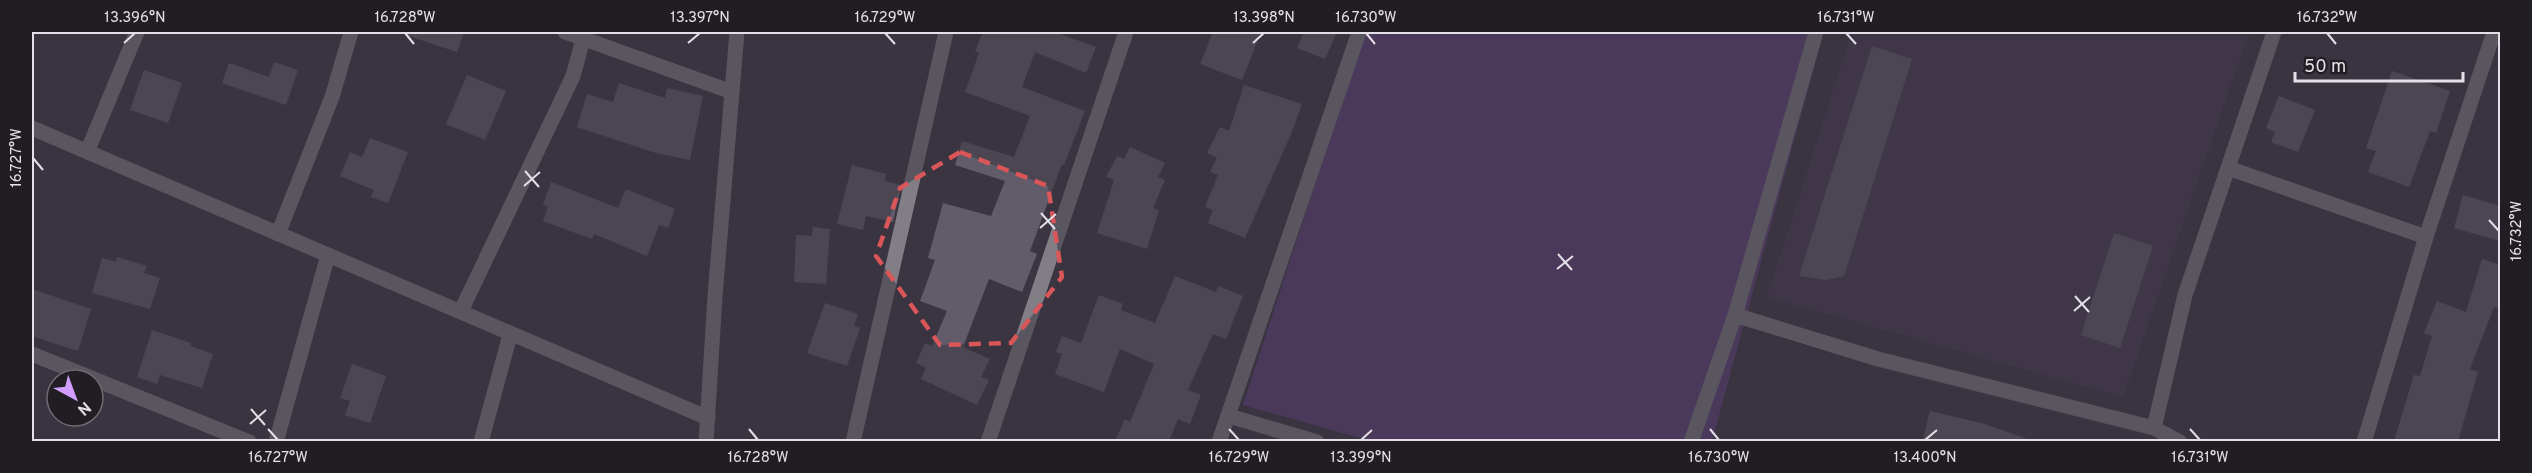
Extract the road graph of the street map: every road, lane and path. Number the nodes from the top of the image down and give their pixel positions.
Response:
1 (137, 32) edge
2 (351, 32) edge
3 (565, 32) edge
4 (737, 32) edge
5 (946, 32) edge
6 (1126, 32) edge
7 (1359, 32) edge
8 (1816, 32) edge
9 (2274, 32) edge
10 (2493, 32) edge
11 (584, 35) edge
12 (732, 92) junction
13 (32, 128) edge
14 (87, 152) junction
15 (2228, 168) junction
16 (278, 234) junction
17 (2427, 237) junction
18 (328, 255) junction
19 (461, 311) junction
20 (1735, 315) junction
21 (510, 335) junction
22 (32, 354) edge
23 (1229, 416) junction
24 (708, 418) junction
25 (2154, 428) junction
26 (249, 441) edge
27 (276, 441) edge
28 (481, 441) edge
29 (706, 441) edge
30 (853, 441) edge
31 (988, 441) edge
32 (1219, 441) edge
33 (1317, 441) edge
34 (1692, 441) edge
35 (2180, 441) edge
36 (2364, 441) edge

1 - 14 street
2 - 16 street
3 - 11 street
4 - 12 street
5 - 30 street
6 - 31 street
7 - 23 street
8 - 20 street
9 - 15 street
10 - 17 street
11 - 12 street
11 - 19 street
12 - 24 street
13 - 14 street
14 - 16 street
15 - 17 street
15 - 25 street
16 - 18 street
17 - 36 street
18 - 19 street
18 - 27 street
19 - 21 street
20 - 25 street
20 - 34 street
21 - 24 street
21 - 28 street
22 - 26 street
23 - 32 street
23 - 33 street
24 - 29 street
25 - 35 street

